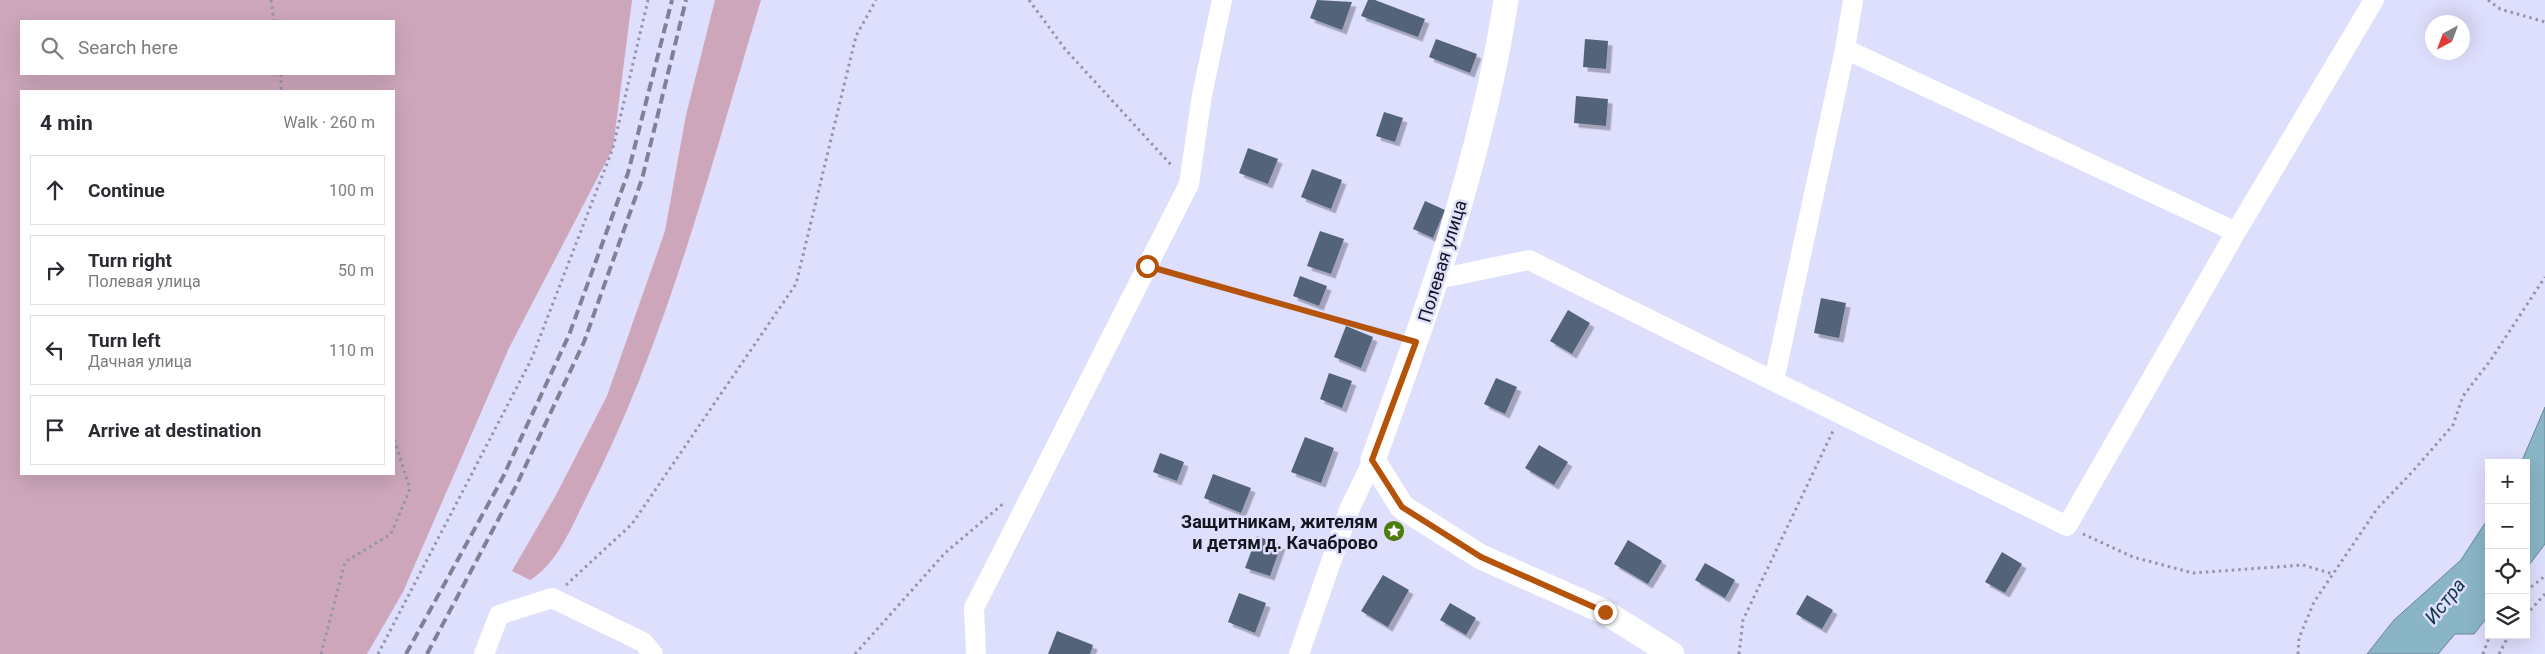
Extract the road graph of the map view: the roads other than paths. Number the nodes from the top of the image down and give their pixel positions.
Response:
1 (1222, 0) edge
2 (1506, 0) edge
3 (1853, 0) edge
4 (2374, 0) edge
5 (1845, 49) junction
6 (2236, 232) junction
7 (1438, 279) junction
8 (1774, 381) junction
9 (1372, 460) junction
10 (644, 650) edge
11 (484, 654) edge
12 (976, 654) edge
13 (1300, 654) edge
14 (1672, 654) edge

1 - 12 street
2 - 7 street, Полевая улица
3 - 5 street
4 - 6 street
5 - 6 street
5 - 8 street
6 - 8 street
7 - 8 street
7 - 9 street, Полевая улица
9 - 13 street, Полевая улица
9 - 14 street
10 - 11 street

